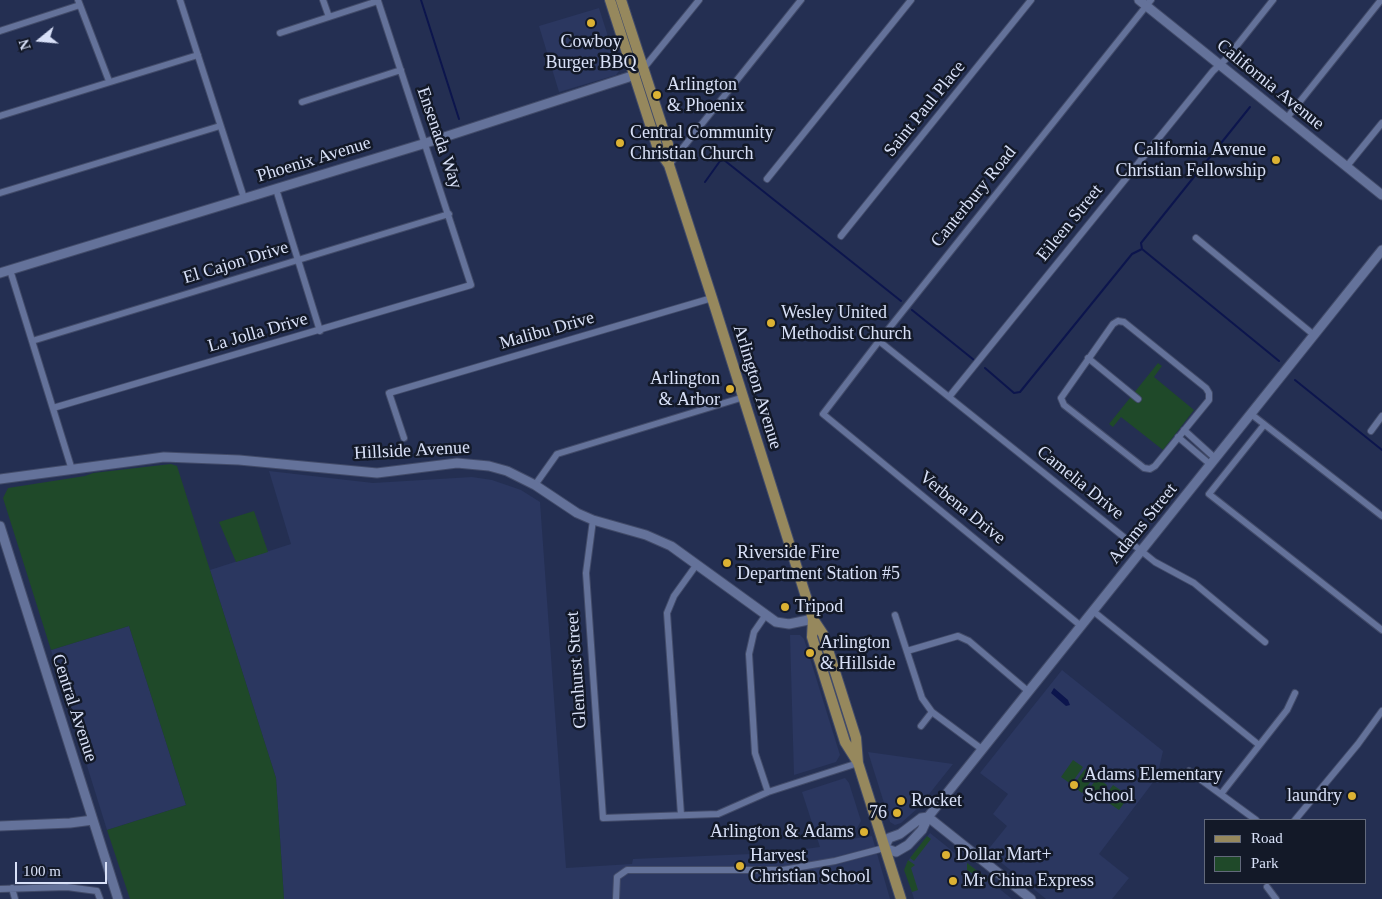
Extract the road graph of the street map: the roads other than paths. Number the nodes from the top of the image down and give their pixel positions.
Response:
1 (180, 0) edge
2 (323, 0) edge
3 (610, 0) edge
4 (621, 0) edge
5 (699, 0) edge
6 (801, 0) edge
7 (911, 0) edge
8 (1031, 0) edge
9 (1274, 0) edge
10 (1381, 0) edge
11 (378, 1) edge
12 (1145, 2) edge
13 (79, 3) edge
14 (328, 17) junction
15 (0, 31) edge
16 (280, 33) dead end
17 (198, 55) junction
18 (1219, 65) junction
19 (644, 68) junction
20 (401, 70) junction
21 (636, 76) junction
22 (109, 81) junction
23 (302, 102) dead end
24 (0, 116) edge
25 (1286, 119) junction
26 (1382, 123) edge
27 (220, 126) junction
28 (426, 144) junction
29 (669, 165) junction
30 (1347, 166) junction
31 (767, 179) dead end
32 (276, 188) junction
33 (0, 194) edge
34 (1382, 195) edge
35 (244, 198) junction
36 (449, 214) junction
37 (841, 236) dead end
38 (1196, 238) dead end
39 (1382, 250) edge
40 (298, 260) junction
41 (10, 270) junction
42 (0, 273) edge
43 (471, 285) joint
44 (712, 298) junction
45 (320, 331) junction
46 (1314, 335) junction
47 (879, 340) junction
48 (32, 341) junction
49 (1088, 358) junction
50 (744, 397) junction
51 (949, 397) junction
52 (1138, 399) dead end
53 (53, 408) junction
54 (823, 414) joint
55 (1251, 414) junction
56 (1382, 416) edge
57 (1264, 426) junction
58 (1184, 430) junction
59 (1371, 430) dead end
60 (1178, 437) junction
61 (404, 438) dead end
62 (1214, 462) junction
63 (72, 470) junction
64 (0, 479) edge
65 (535, 485) junction
66 (1382, 516) edge
67 (593, 520) junction
68 (0, 526) edge
69 (1142, 552) junction
70 (697, 564) junction
71 (1093, 611) junction
72 (895, 615) dead end
73 (765, 616) junction
74 (813, 618) junction
75 (1081, 626) junction
76 (1382, 630) edge
77 (1266, 642) dead end
78 (907, 651) junction
79 (1029, 692) junction
80 (1295, 693) dead end
81 (1382, 711) edge
82 (932, 712) junction
83 (921, 726) dead end
84 (1259, 745) junction
85 (983, 750) junction
86 (858, 763) junction
87 (1189, 771) dead end
88 (768, 792) junction
89 (1221, 794) junction
90 (681, 815) junction
91 (928, 817) junction
92 (1255, 819) edge
93 (1296, 819) edge
94 (93, 820) junction
95 (0, 826) edge
96 (884, 848) junction
97 (1267, 887) dead end
98 (12, 888) junction
99 (0, 889) edge
100 (16, 899) edge
101 (100, 899) edge
102 (118, 899) edge
103 (616, 899) edge
104 (900, 899) edge
105 (1031, 899) edge
106 (1276, 899) edge

1 - 17 street
2 - 14 street
3 - 21 main road, Arlington Avenue
4 - 19 main road, Arlington Avenue
5 - 19 street
6 - 29 street
7 - 31 street
8 - 37 street, Saint Paul Place
9 - 18 street, Eileen Street
10 - 25 street
11 - 14 street
11 - 20 street, Ensenada Way
12 - 18 street, California Avenue
12 - 47 street, Canterbury Road
13 - 15 street
13 - 22 street
14 - 16 street
17 - 22 street
17 - 27 street
18 - 25 street, California Avenue
18 - 51 street, Eileen Street
19 - 21 street
19 - 29 main road, Arlington Avenue
20 - 23 street
20 - 28 street, Ensenada Way
21 - 28 street, Phoenix Avenue
21 - 29 main road, Arlington Avenue
22 - 24 street
25 - 30 street, California Avenue
26 - 30 street
27 - 33 street
27 - 35 street
28 - 32 street, Phoenix Avenue
28 - 36 street, Ensenada Way
29 - 44 main road, Arlington Avenue
30 - 34 street, California Avenue
32 - 35 street, Phoenix Avenue
32 - 40 street
35 - 41 street, Phoenix Avenue
36 - 40 street, El Cajon Drive
36 - 43 street, Ensenada Way
38 - 46 street
39 - 46 street, Adams Street
40 - 45 street
40 - 48 street, El Cajon Drive
41 - 42 street, Phoenix Avenue
41 - 48 street
43 - 45 street, La Jolla Drive
44 - 50 main road, Arlington Avenue
44 - 61 street, Malibu Drive
45 - 53 street, La Jolla Drive
46 - 55 street, Adams Street
47 - 51 street, Camelia Drive
47 - 54 street, Canterbury Road
48 - 53 street
49 - 52 street
49 - 58 street
49 - 60 street
50 - 65 street
50 - 74 main road, Arlington Avenue
51 - 69 street, Camelia Drive
53 - 63 street
54 - 75 street, Verbena Drive
55 - 57 street
55 - 62 street, Adams Street
56 - 59 street
57 - 66 street
57 - 76 street
58 - 60 street
58 - 62 street
60 - 62 street
62 - 69 street, Adams Street
63 - 64 street, Hillside Avenue
63 - 65 street, Hillside Avenue
65 - 67 street, Hillside Avenue
67 - 70 street, Hillside Avenue
67 - 90 street, Glenhurst Street
68 - 94 street, Central Avenue
69 - 71 street, Adams Street
69 - 77 street, Camelia Drive
70 - 73 street, Hillside Avenue
70 - 90 street
71 - 75 street, Adams Street
71 - 84 street
72 - 78 street
73 - 74 street, Hillside Avenue
73 - 88 street
74 - 86 main road, Arlington Avenue
75 - 79 street, Adams Street
78 - 79 street
78 - 82 street
79 - 85 street, Adams Street
80 - 84 street
81 - 93 street
82 - 83 street
82 - 85 street
84 - 89 street
85 - 91 street, Adams Street
86 - 88 street
86 - 96 main road, Arlington Avenue
87 - 89 street
88 - 90 street
89 - 92 street
91 - 96 street, Adams Street
91 - 96 street, Adams Street
91 - 105 street
94 - 95 street
94 - 102 street, Central Avenue
96 - 103 street
96 - 104 main road, Arlington Avenue
97 - 106 street
98 - 99 street
98 - 100 street
98 - 101 street

